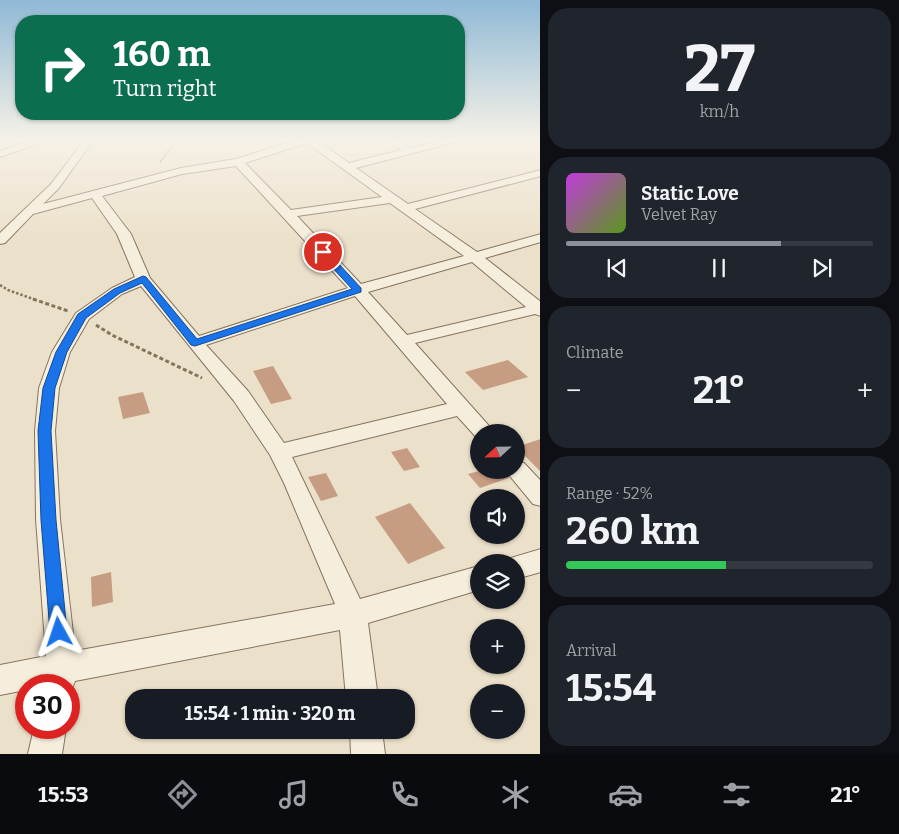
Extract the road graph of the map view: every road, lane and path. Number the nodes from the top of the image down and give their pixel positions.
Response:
1 (64, 174) edge
2 (153, 174) edge
3 (169, 174) edge
4 (250, 174) edge
5 (358, 174) edge
6 (535, 174) edge
7 (150, 179) junction
8 (94, 194) junction
9 (394, 199) junction
10 (406, 208) junction
11 (28, 212) junction
12 (288, 214) junction
13 (540, 238) edge
14 (0, 240) edge
15 (475, 257) junction
16 (143, 279) junction
17 (0, 285) edge
18 (358, 290) junction
19 (539, 310) edge
20 (82, 316) junction
21 (402, 341) junction
22 (195, 343) junction
23 (207, 380) dead end
24 (460, 408) junction
25 (475, 424) edge
26 (279, 452) junction
27 (525, 479) edge
28 (540, 497) edge
29 (540, 560) edge
30 (525, 564) edge
31 (470, 581) edge
32 (353, 614) junction
33 (61, 674) edge
34 (75, 674) edge
35 (15, 679) edge
36 (0, 680) edge
37 (361, 689) edge
38 (48, 739) edge
39 (367, 739) edge
40 (45, 754) edge
41 (368, 754) edge

1 - 11 street
2 - 7 path
3 - 7 street
4 - 12 street
5 - 9 street
6 - 10 street
7 - 8 street
8 - 11 street
8 - 16 street
9 - 10 street
9 - 12 street
10 - 15 street
11 - 14 street
12 - 18 street
13 - 15 street
15 - 18 street
15 - 19 street
16 - 20 street
16 - 22 street
17 - 20 path
18 - 21 street
18 - 22 street
19 - 21 street
20 - 23 path
20 - 33 street
21 - 24 street
22 - 26 street
24 - 25 street
24 - 26 street
26 - 32 street
27 - 28 street
29 - 30 street
31 - 32 street
32 - 34 street
32 - 37 street
35 - 36 street
38 - 40 street
39 - 41 street

